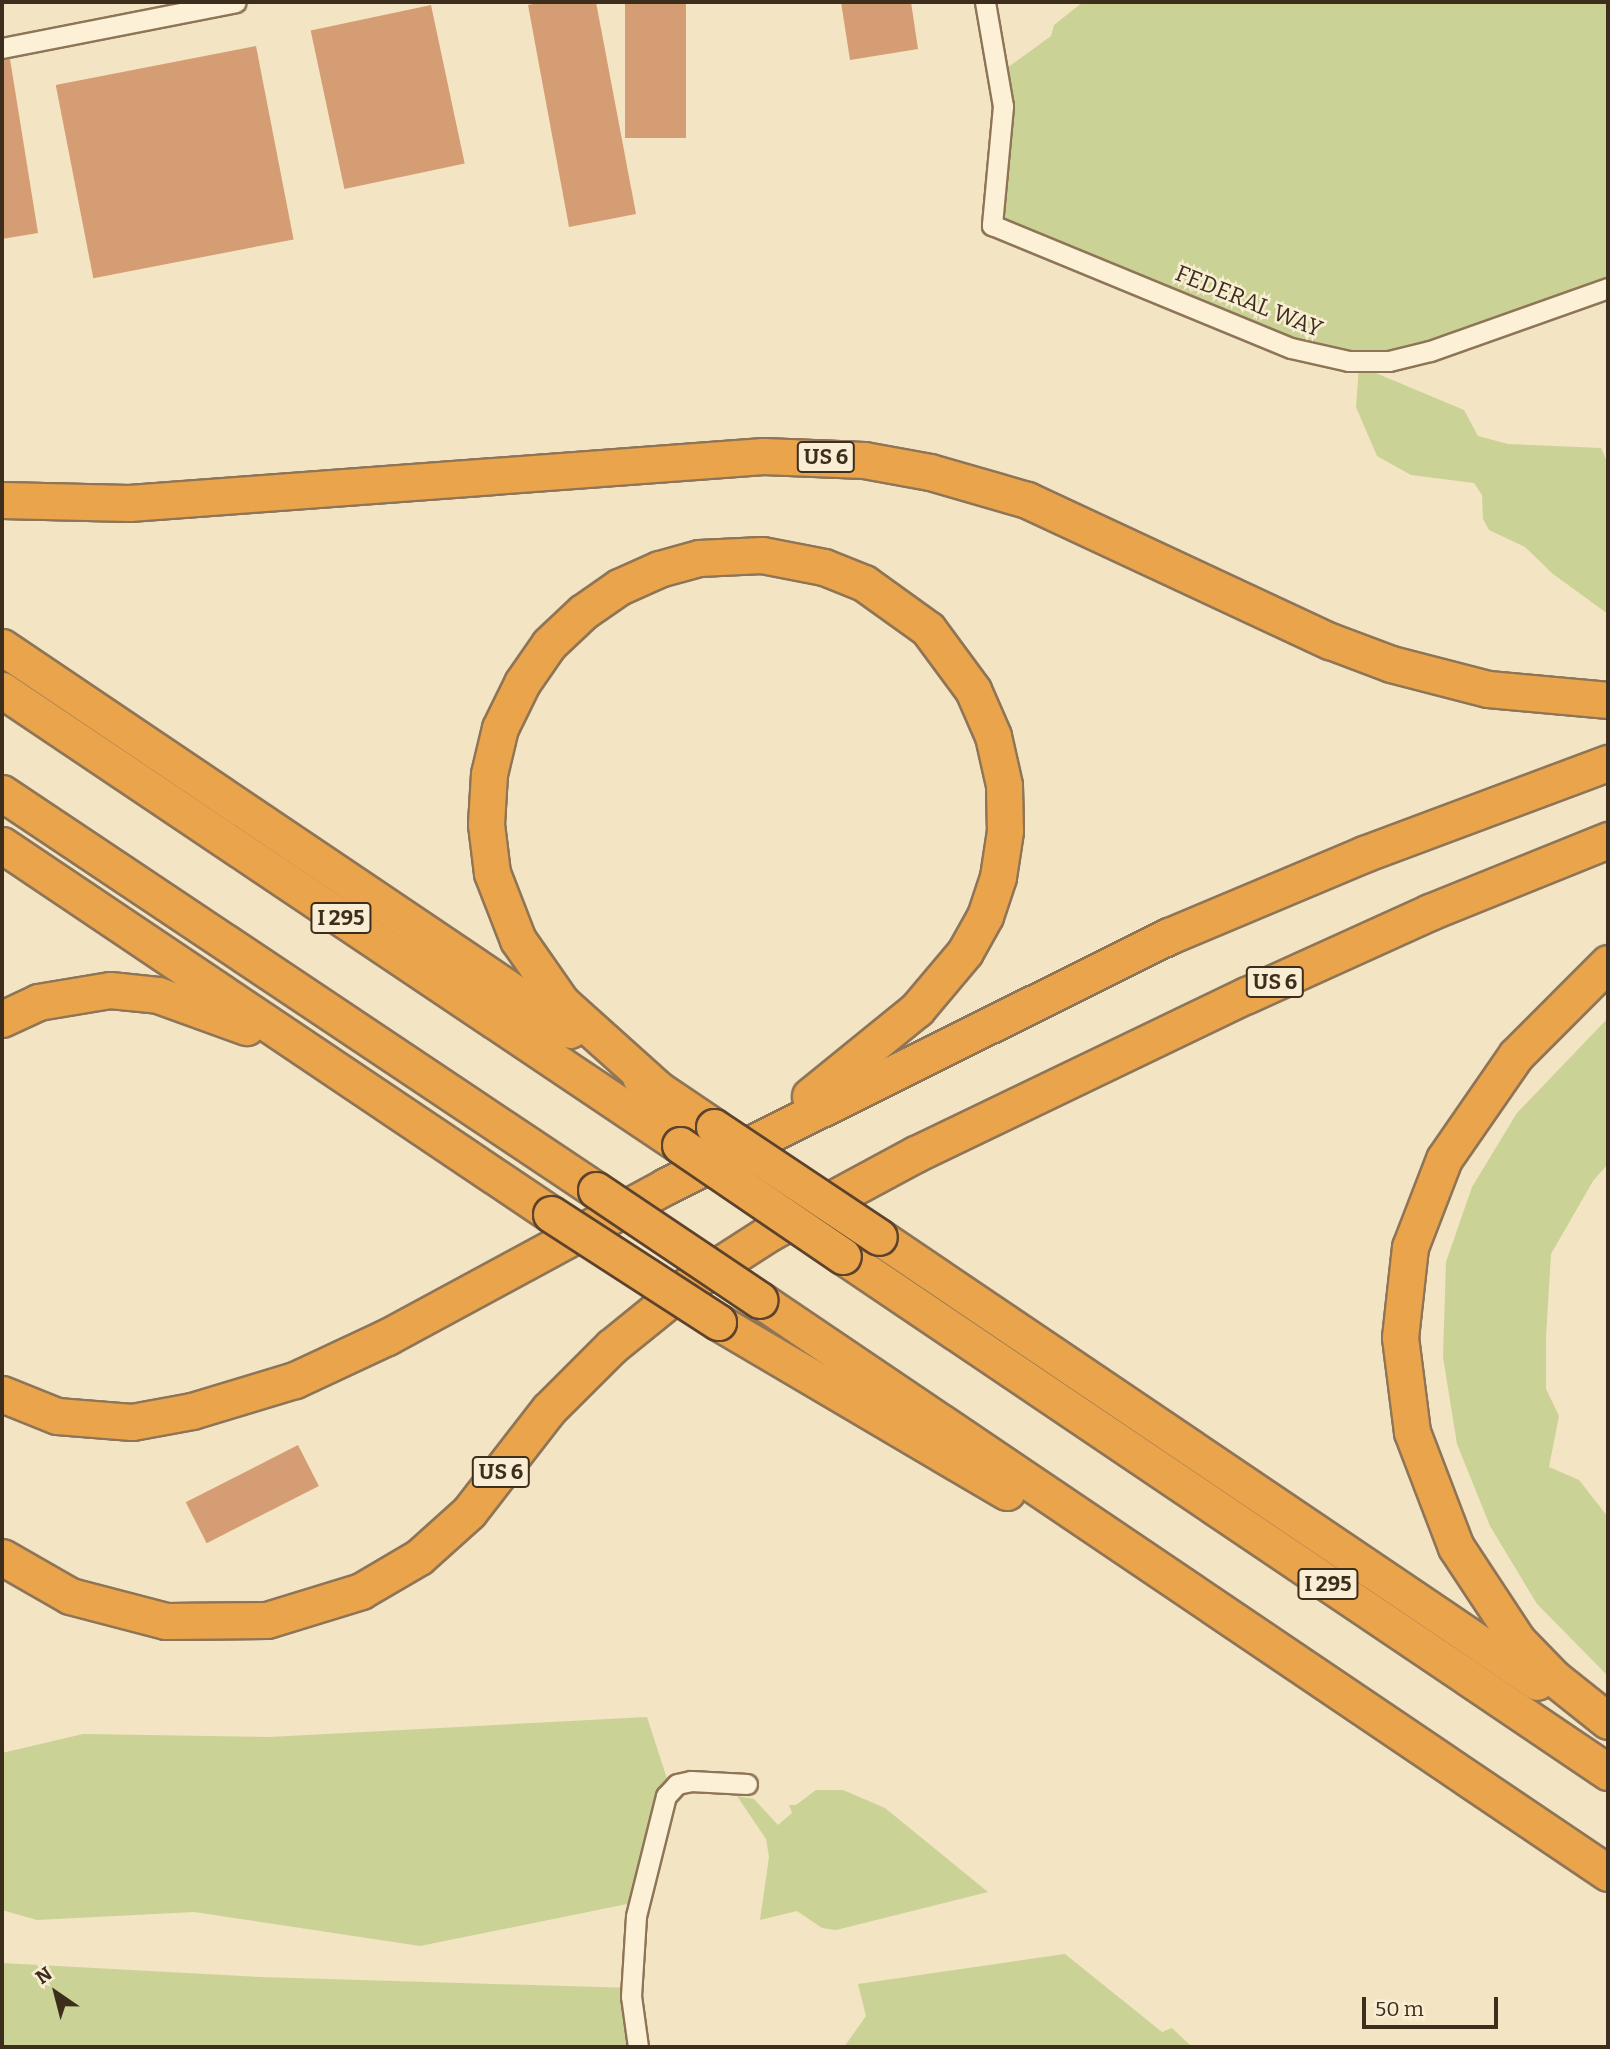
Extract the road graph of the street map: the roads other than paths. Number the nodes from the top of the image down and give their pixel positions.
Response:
1 (236, 2) edge
2 (985, 2) edge
3 (2, 48) edge
4 (1608, 288) edge
5 (2, 500) edge
6 (2, 647) edge
7 (2, 690) edge
8 (1608, 700) edge
9 (1608, 763) edge
10 (2, 793) edge
11 (1608, 840) edge
12 (2, 845) edge
13 (1608, 963) edge
14 (2, 1019) edge
15 (658, 1089) junction
16 (388, 1105) junction
17 (666, 1186) junction
18 (2, 1394) edge
19 (2, 1557) edge
20 (1212, 1606) junction
21 (1608, 1721) edge
22 (1608, 1727) edge
23 (1608, 1772) edge
24 (747, 1784) dead end
25 (1608, 1873) edge
26 (638, 2047) edge

1 - 3 street
2 - 4 street, FEDERAL WAY
5 - 8 highway, US 6
6 - 15 highway
7 - 23 highway, I 295, bridge
9 - 17 highway
10 - 20 highway, bridge
11 - 19 highway, US 6
12 - 16 highway
13 - 21 highway
14 - 16 highway
15 - 17 highway
15 - 22 highway, bridge
16 - 20 highway, bridge
17 - 18 highway
20 - 25 highway
24 - 26 street

